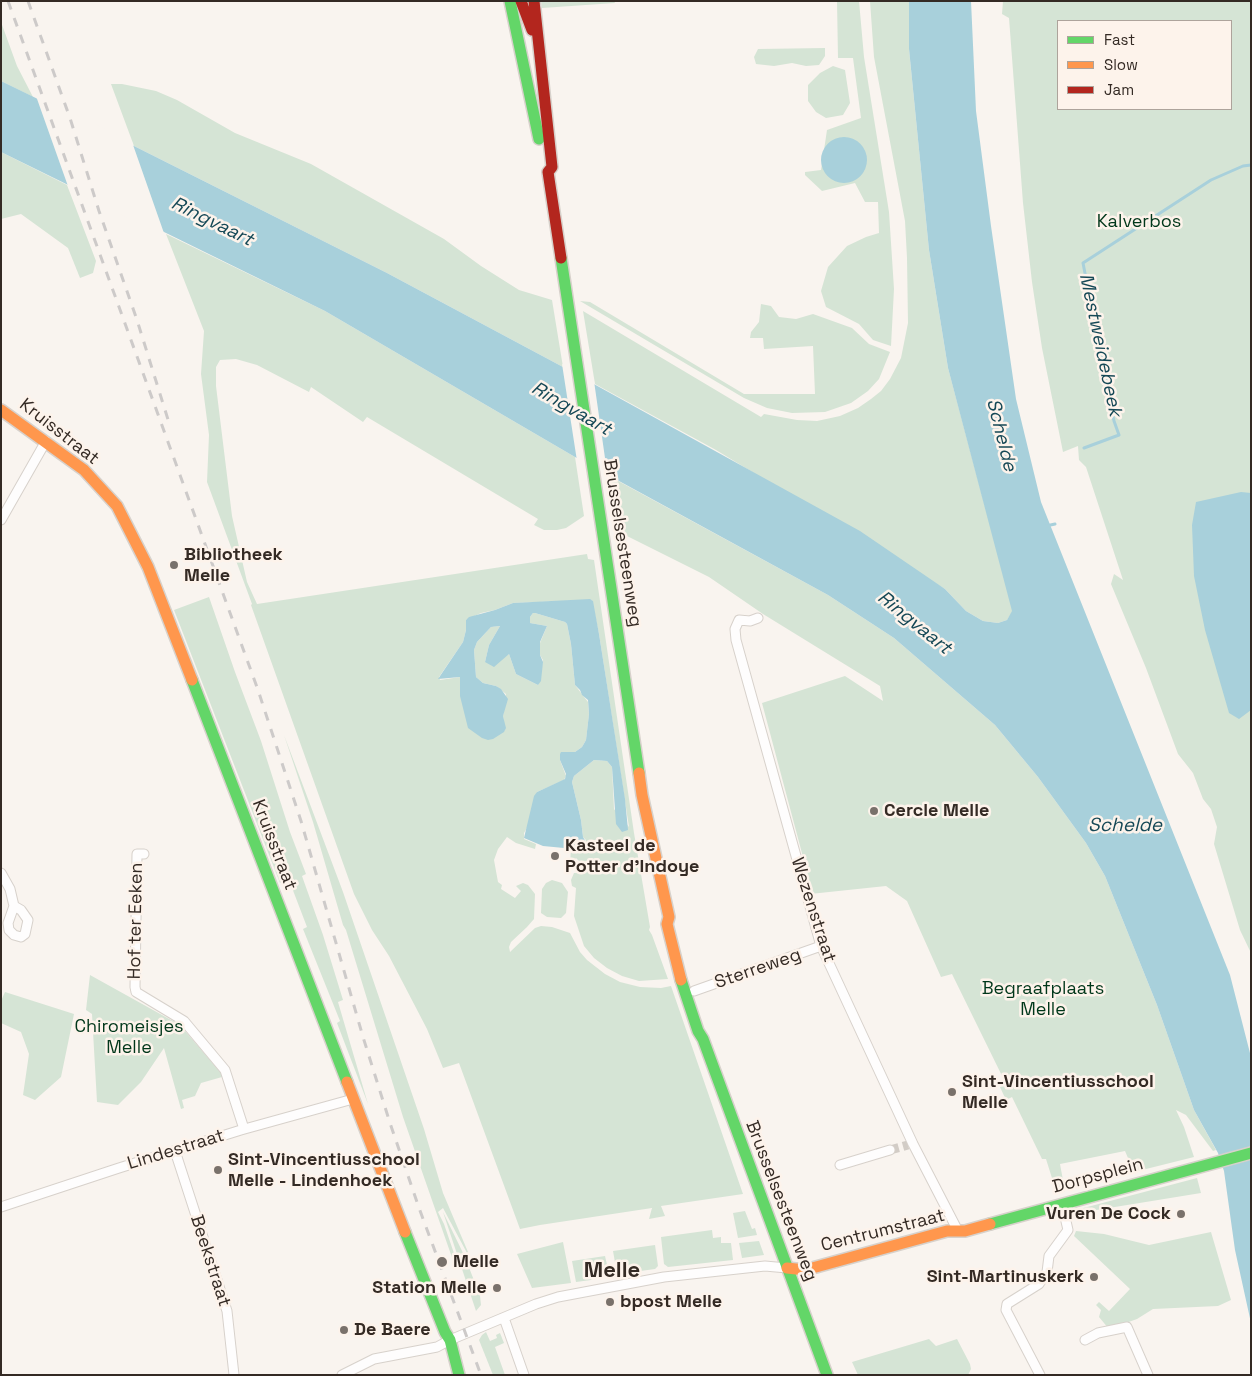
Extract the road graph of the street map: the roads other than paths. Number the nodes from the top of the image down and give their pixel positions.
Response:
1 (510, 1) edge
2 (521, 1) edge
3 (528, 1) edge
4 (534, 1) edge
5 (535, 13) junction
6 (539, 54) junction
7 (548, 172) junction
8 (1, 410) edge
9 (46, 441) junction
10 (1, 520) edge
11 (758, 618) dead end
12 (144, 854) dead end
13 (1, 873) edge
14 (14, 906) dead end
15 (669, 917) junction
16 (821, 946) junction
17 (694, 991) junction
18 (703, 1039) junction
19 (353, 1099) junction
20 (244, 1129) junction
21 (890, 1150) tunnel mouth
22 (175, 1151) junction
23 (1249, 1153) edge
24 (840, 1165) dead end
25 (1062, 1204) junction
26 (1, 1207) edge
27 (958, 1231) junction
28 (787, 1268) junction
29 (504, 1318) junction
30 (450, 1340) junction
31 (1085, 1340) dead end
32 (234, 1375) edge
33 (342, 1375) edge
34 (458, 1375) edge
35 (524, 1375) edge
36 (827, 1375) edge
37 (1040, 1375) edge
38 (1148, 1375) edge

1 - 7 main road, Brusselsesteenweg
2 - 6 main road
3 - 5 main road
4 - 5 main road, Brusselsesteenweg
5 - 6 main road, Brusselsesteenweg
6 - 7 main road, Brusselsesteenweg
7 - 15 main road, Brusselsesteenweg
8 - 9 main road, Kruisstraat
9 - 10 street
9 - 19 main road, Kruisstraat
11 - 16 street, Wezenstraat
12 - 20 street, Hof ter Eeken
13 - 14 street
15 - 17 main road, Brusselsesteenweg
15 - 18 main road, Brusselsesteenweg
16 - 17 street, Sterreweg
16 - 27 street, Wezenstraat
17 - 18 main road, Brusselsesteenweg
18 - 28 main road, Brusselsesteenweg
19 - 20 street, Lindestraat
19 - 30 main road, Kruisstraat
20 - 22 street, Lindestraat
21 - 24 street
22 - 26 street, Lindestraat
22 - 32 street, Beekstraat
23 - 25 main road, Dorpsplein
25 - 27 main road, Dorpsplein
25 - 37 street
27 - 28 main road, Centrumstraat
28 - 29 street
28 - 36 main road, Brusselsesteenweg
29 - 30 street
29 - 35 street
30 - 33 street
30 - 34 main road, Kruisstraat
31 - 38 street

